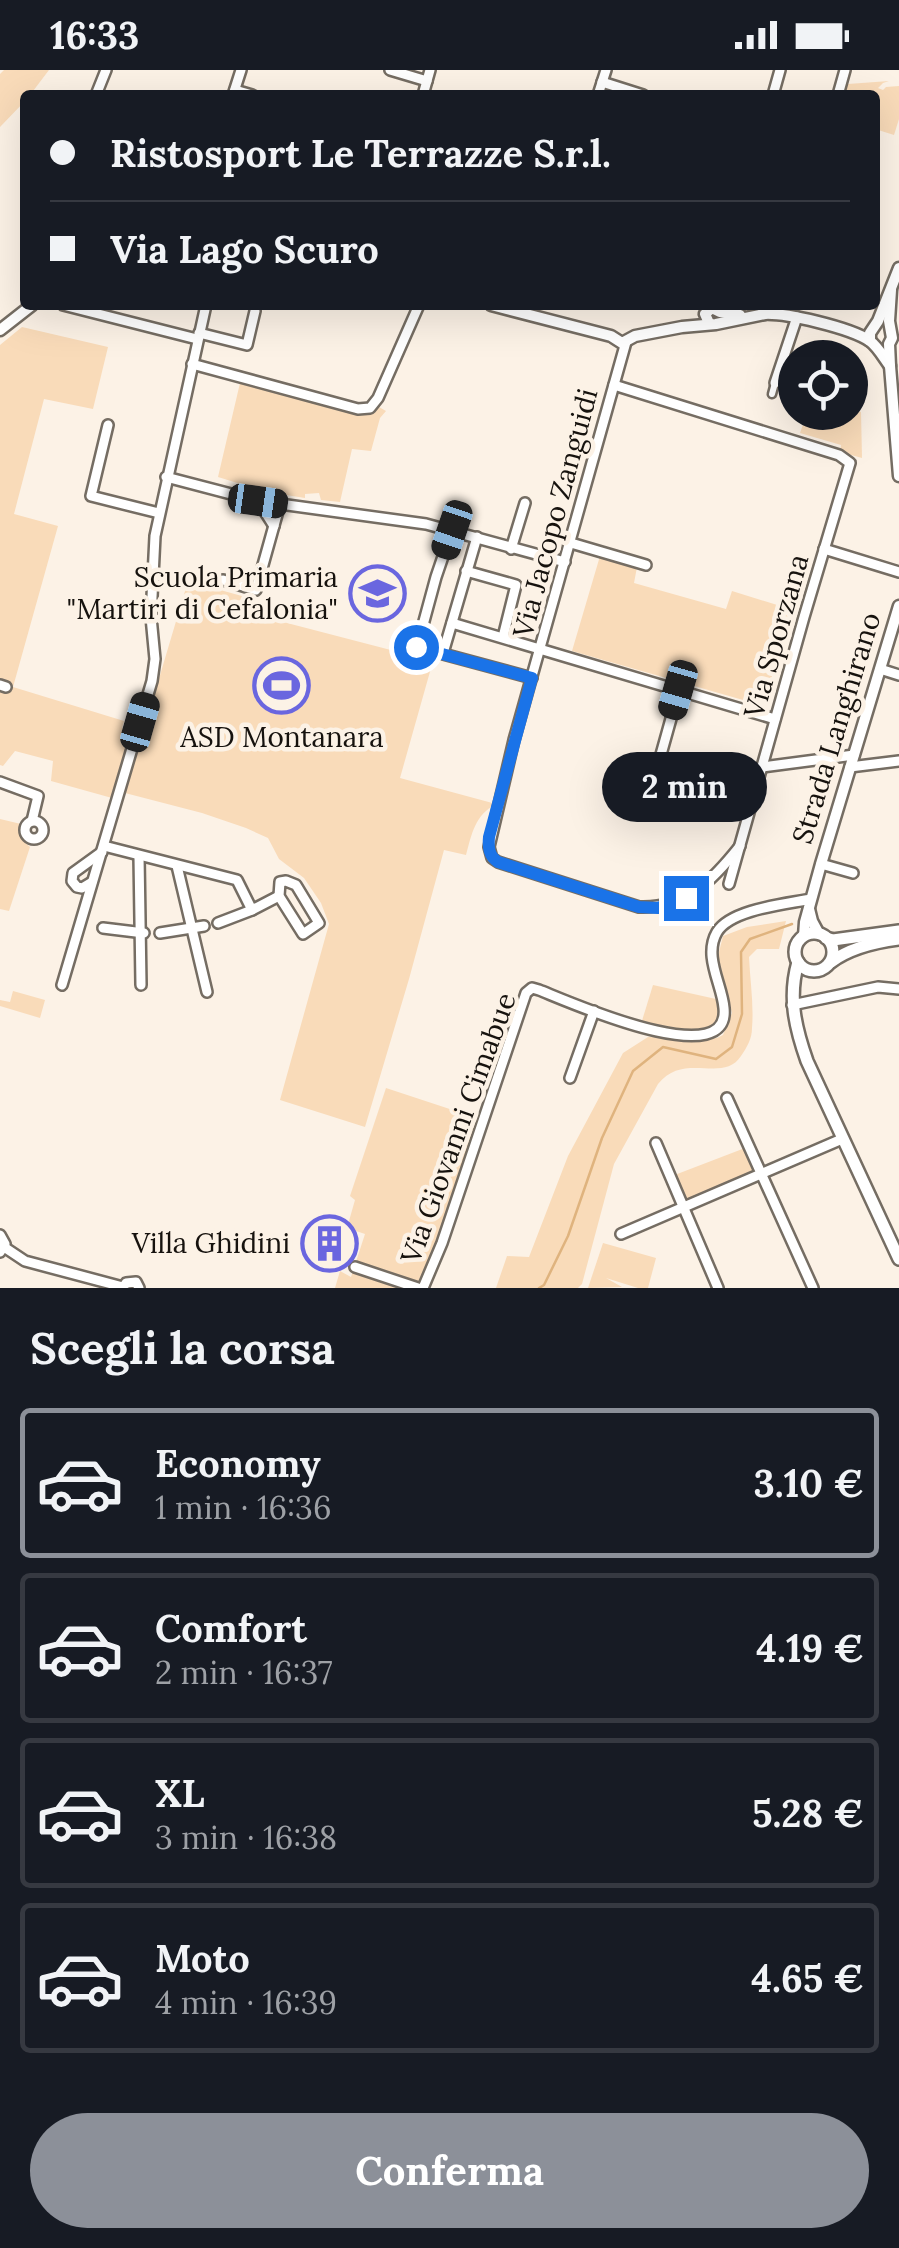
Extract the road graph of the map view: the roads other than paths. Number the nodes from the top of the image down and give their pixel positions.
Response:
1 (390, 70) edge
2 (430, 70) edge
3 (606, 70) edge
4 (427, 81) junction
5 (602, 82) junction
6 (424, 90) edge
7 (600, 90) edge
8 (627, 90) edge
9 (898, 274) edge
10 (891, 290) junction
11 (26, 310) edge
12 (85, 310) edge
13 (205, 310) edge
14 (417, 310) edge
15 (532, 310) edge
16 (255, 311) dead end
17 (713, 313) edge
18 (797, 317) junction
19 (0, 330) edge
20 (198, 336) junction
21 (622, 338) junction
22 (880, 340) edge
23 (192, 364) junction
24 (895, 384) edge
25 (614, 385) junction
26 (773, 388) dead end
27 (108, 425) dead end
28 (899, 476) edge
29 (166, 477) junction
30 (258, 501) junction
31 (525, 502) dead end
32 (280, 504) junction
33 (159, 513) junction
34 (274, 526) junction
35 (452, 530) junction
36 (477, 537) junction
37 (571, 543) junction
38 (511, 548) junction
39 (824, 550) junction
40 (565, 562) junction
41 (646, 565) dead end
42 (466, 571) junction
43 (899, 572) edge
44 (223, 580) dead end
45 (899, 606) edge
46 (452, 624) junction
47 (503, 638) junction
48 (541, 649) junction
49 (443, 653) junction
50 (880, 669) junction
51 (899, 675) edge
52 (532, 678) junction
53 (678, 690) junction
54 (775, 719) junction
55 (852, 761) junction
56 (899, 761) edge
57 (762, 767) junction
58 (653, 780) dead end
59 (0, 782) edge
60 (32, 821) dead end
61 (740, 846) junction
62 (103, 849) junction
63 (139, 856) junction
64 (821, 864) junction
65 (177, 866) junction
66 (853, 873) dead end
67 (94, 880) junction
68 (729, 884) dead end
69 (280, 896) junction
70 (810, 904) junction
71 (252, 910) junction
72 (218, 923) dead end
73 (204, 926) dead end
74 (103, 928) dead end
75 (192, 929) junction
76 (899, 931) edge
77 (144, 933) junction
78 (160, 933) dead end
79 (804, 936) junction
80 (823, 936) junction
81 (899, 939) edge
82 (798, 962) junction
83 (824, 968) junction
84 (62, 985) dead end
85 (141, 985) dead end
86 (206, 986) dead end
87 (899, 989) edge
88 (792, 1003) junction
89 (594, 1012) junction
90 (570, 1078) dead end
91 (727, 1098) dead end
92 (842, 1138) junction
93 (656, 1143) dead end
94 (763, 1173) junction
95 (682, 1207) junction
96 (622, 1234) dead end
97 (0, 1235) edge
98 (2, 1250) edge
99 (899, 1258) edge
100 (355, 1267) dead end
101 (124, 1288) edge
102 (139, 1288) edge
103 (421, 1288) edge
104 (718, 1288) edge
105 (813, 1288) edge

1 - 4 street
2 - 4 street
3 - 5 street
4 - 6 street
5 - 7 street
5 - 8 street
9 - 10 street
10 - 22 street
10 - 22 street
11 - 19 street
12 - 20 street
13 - 20 street
14 - 23 street
15 - 21 street
16 - 20 street
17 - 18 street
17 - 21 street
18 - 22 street
18 - 26 street
20 - 23 street
21 - 25 street, Via Jacopo Zanguidi
22 - 24 street
23 - 29 street
24 - 28 street
25 - 37 street, Via Jacopo Zanguidi
25 - 39 street, Via Sporzana
27 - 33 street
29 - 30 street
29 - 33 street
30 - 32 street
30 - 34 street
31 - 38 street
32 - 34 street
32 - 35 street
33 - 62 street
34 - 44 street
35 - 36 street
35 - 49 street
36 - 38 street
36 - 42 street
37 - 40 street, Via Jacopo Zanguidi
37 - 41 street
38 - 40 street
39 - 43 street
39 - 54 street, Via Sporzana
40 - 48 street, Via Jacopo Zanguidi
42 - 46 street
42 - 47 street
45 - 50 street, Strada Langhirano
46 - 47 street
46 - 49 street
47 - 48 street
48 - 52 street, Via Jacopo Zanguidi
48 - 53 street
49 - 52 street
50 - 51 street
50 - 55 street, Strada Langhirano
52 - 61 street, Via Jacopo Zanguidi
53 - 54 street
53 - 58 street
54 - 57 street, Via Sporzana
55 - 56 street
55 - 57 street
55 - 64 street, Strada Langhirano
57 - 61 street, Via Sporzana
59 - 60 street
61 - 68 street, Via Sporzana
62 - 63 street
62 - 67 street
62 - 67 street
63 - 65 street
63 - 77 street
64 - 66 street, Strada Langhirano
64 - 70 street, Strada Langhirano
65 - 71 street
65 - 75 street
67 - 84 street
69 - 69 street
69 - 71 street
70 - 79 street, Strada Langhirano
70 - 80 street
70 - 89 street, Via Giovanni Cimabue
71 - 72 street
73 - 75 street
74 - 77 street
75 - 78 street
75 - 86 street
76 - 80 main road
77 - 85 street
79 - 80 main road
79 - 82 main road, Strada Langhirano
80 - 83 main road
81 - 83 main road
82 - 83 main road
82 - 88 main road, Strada Langhirano
83 - 88 main road
87 - 88 street
88 - 92 main road, Strada Langhirano
89 - 90 street
89 - 103 street, Via Giovanni Cimabue
91 - 94 street
92 - 94 street
92 - 99 main road, Strada Langhirano
93 - 95 street
94 - 95 street
94 - 105 street
95 - 96 street
95 - 104 street
97 - 98 street
98 - 101 street
100 - 103 street, Via Giovanni Cimabue
101 - 102 street

